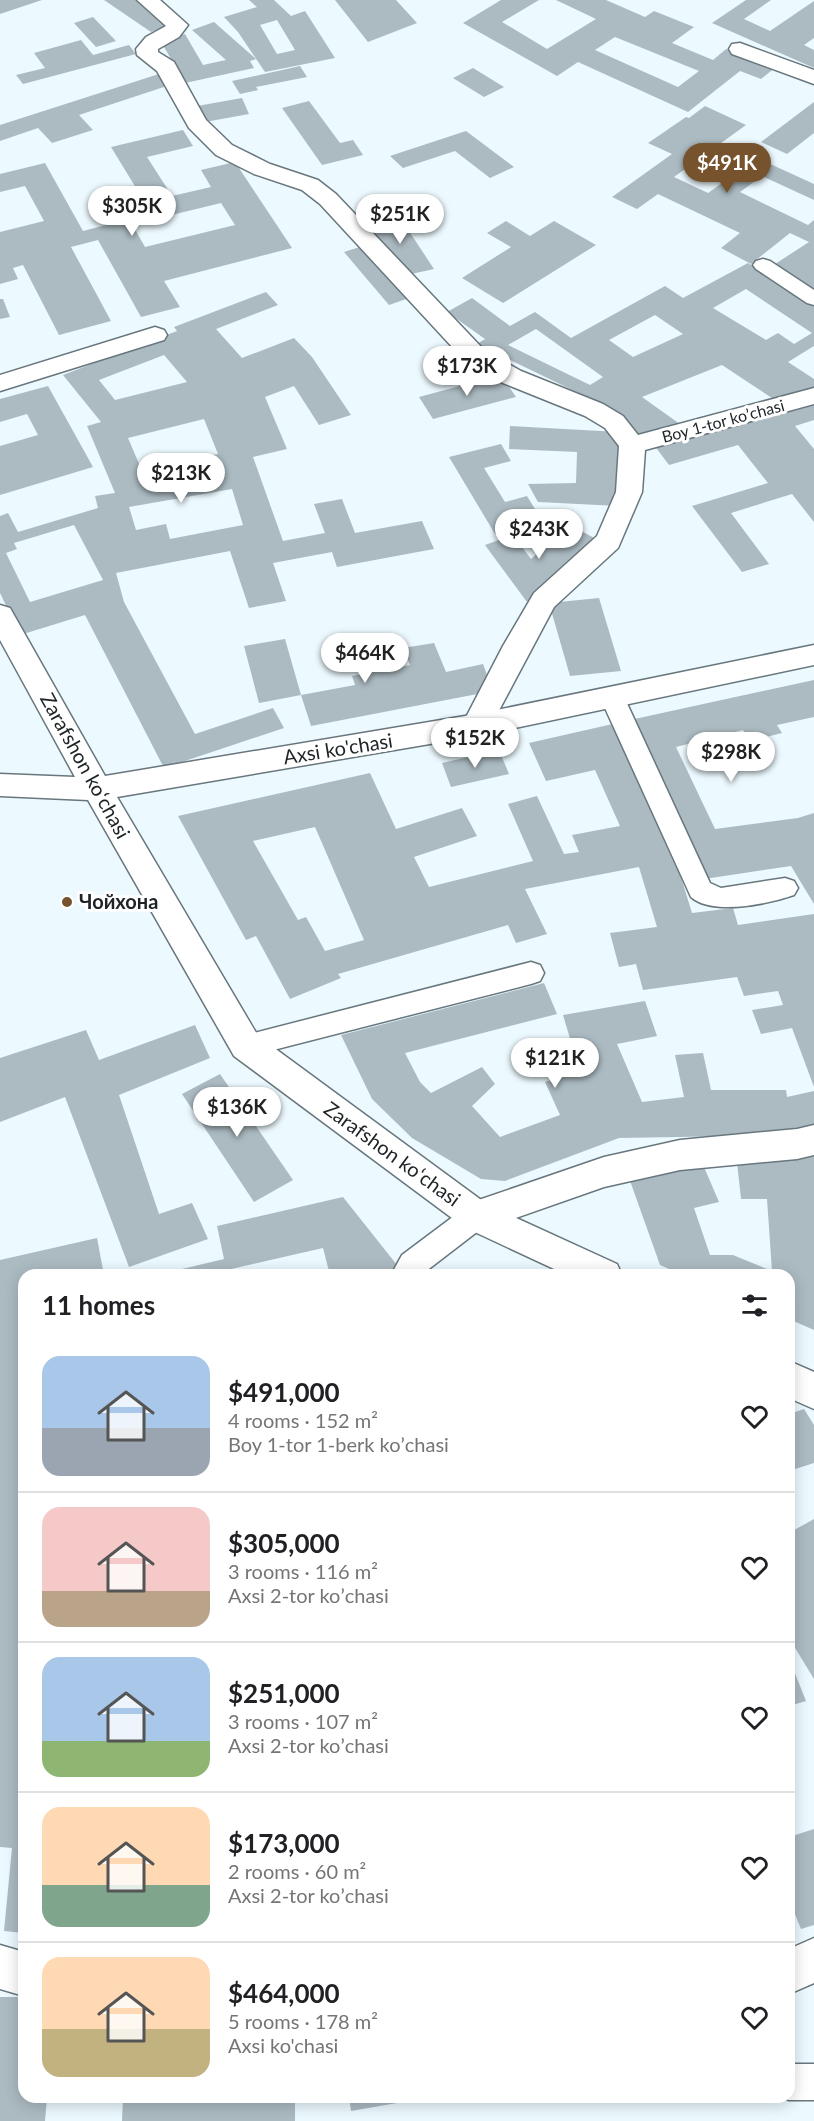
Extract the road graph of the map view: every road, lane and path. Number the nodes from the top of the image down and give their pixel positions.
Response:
1 (147, 0) edge
2 (740, 49) dead end
3 (814, 78) edge
4 (763, 265) dead end
5 (814, 299) edge
6 (155, 335) dead end
7 (0, 383) edge
8 (814, 396) edge
9 (632, 445) junction
10 (0, 615) edge
11 (814, 655) edge
12 (612, 697) junction
13 (477, 725) junction
14 (0, 784) edge
15 (97, 789) junction
16 (785, 888) dead end
17 (531, 973) dead end
18 (246, 1046) junction
19 (814, 1140) edge
20 (476, 1216) junction
21 (409, 1269) edge
22 (591, 1269) edge
23 (795, 1381) edge
24 (814, 1392) edge
25 (814, 1960) edge
26 (0, 1967) edge
27 (795, 1969) edge
28 (18, 1972) edge
29 (795, 2082) edge
30 (814, 2082) edge

1 - 9 street
2 - 3 street
4 - 5 lane
6 - 7 street
8 - 9 street, Boy 1-tor koʼchasi
9 - 13 street
10 - 15 street, Zarafshon koʻchasi
11 - 12 street, Axsi ko'chasi
12 - 13 street, Axsi ko'chasi
12 - 16 lane
13 - 15 street, Axsi ko'chasi
14 - 15 street, Axsi ko'chasi
15 - 18 street, Zarafshon koʻchasi
17 - 18 lane
18 - 20 street, Zarafshon koʻchasi
19 - 20 street
20 - 21 lane
20 - 22 street, Zarafshon koʻchasi
23 - 24 street
25 - 27 street
26 - 28 street
29 - 30 lane

